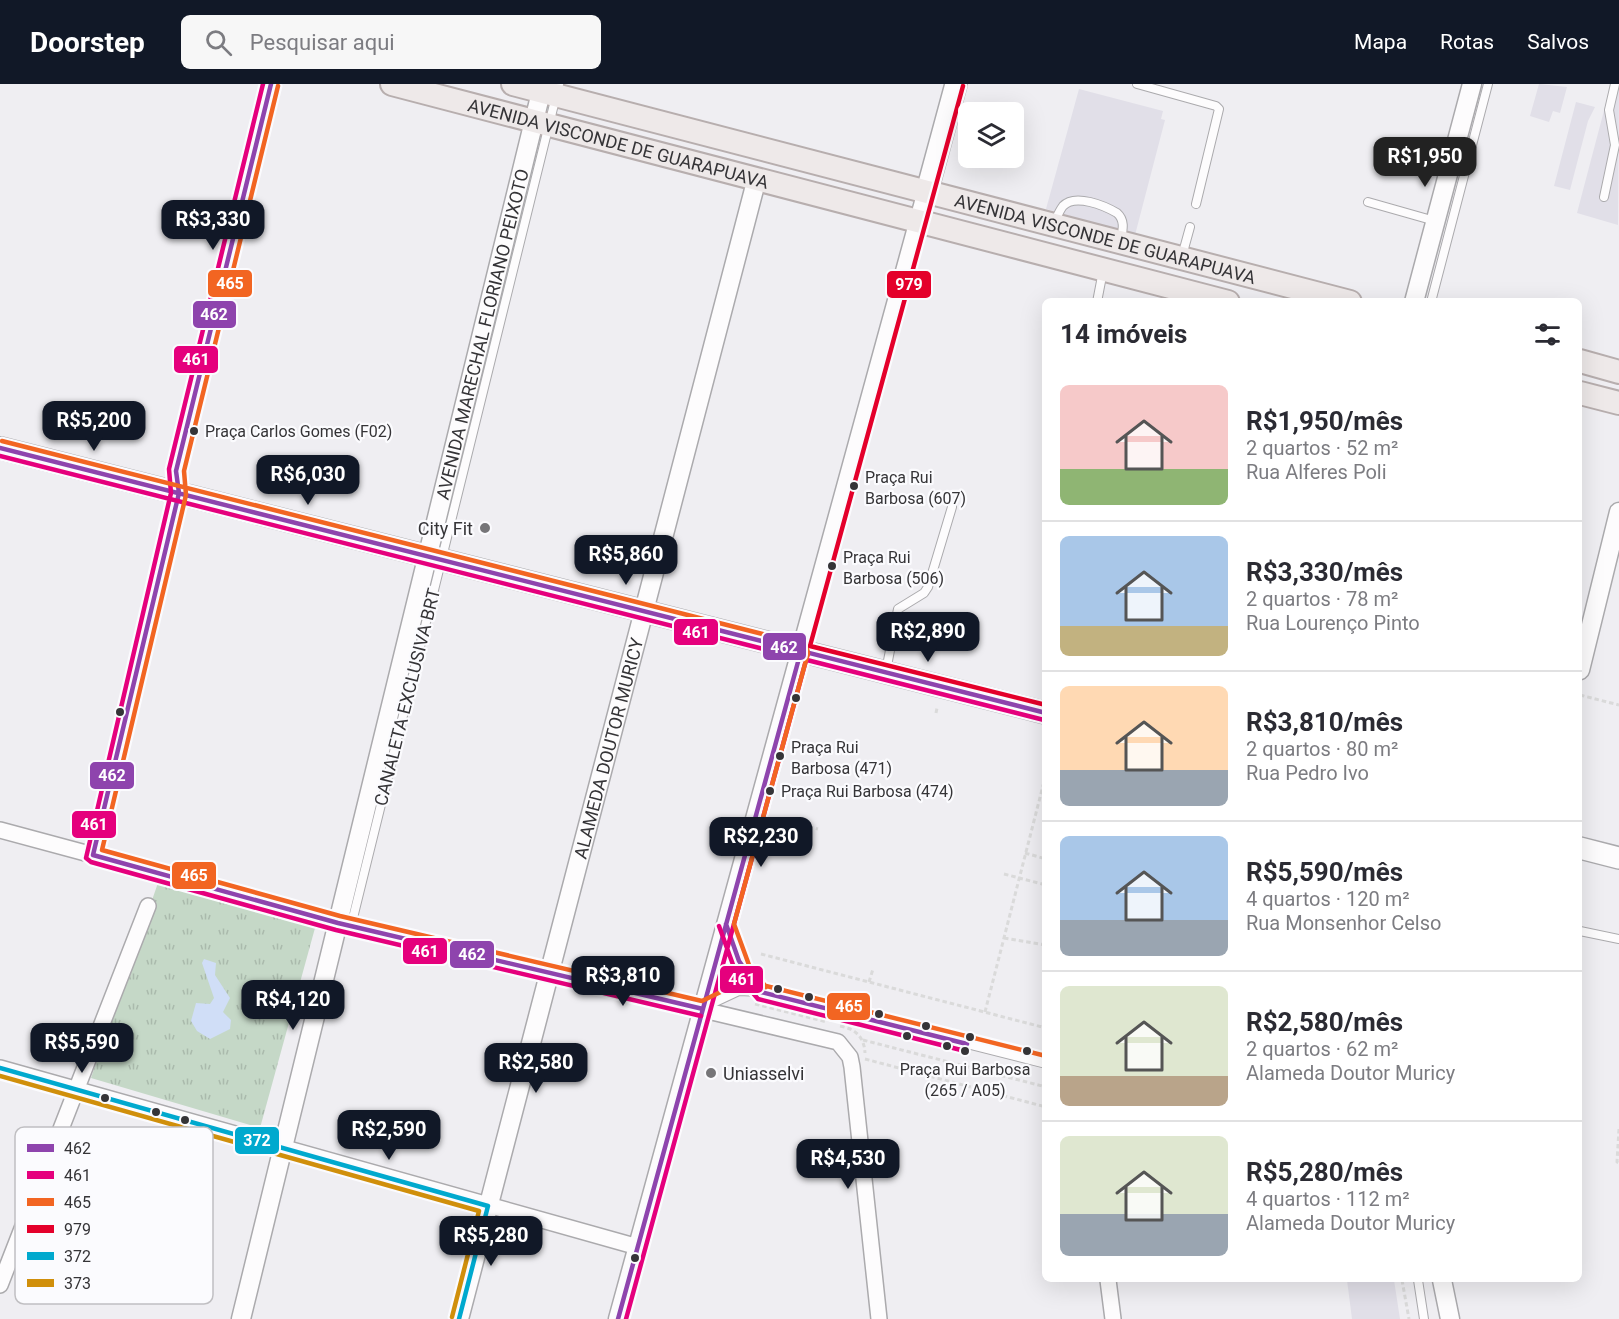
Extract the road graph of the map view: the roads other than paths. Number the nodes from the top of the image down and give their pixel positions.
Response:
1 (271, 84) edge
2 (392, 84) edge
3 (513, 84) edge
4 (956, 84) edge
5 (1137, 84) edge
6 (1472, 84) edge
7 (1488, 84) edge
8 (1615, 84) edge
9 (550, 89) edge
10 (444, 91) edge
11 (541, 123) junction
12 (729, 140) junction
13 (681, 159) junction
14 (757, 178) junction
15 (927, 191) junction
16 (1604, 197) dead end
17 (1368, 202) dead end
18 (1196, 204) dead end
19 (919, 221) junction
20 (1435, 221) junction
21 (1190, 227) dead end
22 (1146, 248) junction
23 (1182, 258) junction
24 (1070, 261) junction
25 (1104, 269) junction
26 (1260, 278) junction
27 (1176, 295) edge
28 (1097, 298) edge
29 (1198, 298) edge
30 (1278, 298) edge
31 (1335, 298) edge
32 (1415, 298) edge
33 (1432, 298) edge
34 (1582, 362) edge
35 (1619, 372) edge
36 (1582, 394) edge
37 (1619, 403) edge
38 (0, 448) edge
39 (178, 493) junction
40 (952, 507) dead end
41 (1619, 512) edge
42 (434, 558) junction
43 (644, 611) junction
44 (801, 651) junction
45 (1582, 662) edge
46 (885, 672) junction
47 (1042, 712) edge
48 (0, 830) edge
49 (1582, 849) edge
50 (93, 855) junction
51 (1619, 858) edge
52 (148, 906) dead end
53 (345, 924) junction
54 (726, 924) junction
55 (1582, 931) edge
56 (1619, 939) edge
57 (550, 973) junction
58 (762, 992) junction
59 (703, 1009) junction
60 (1042, 1063) edge
61 (0, 1068) edge
62 (76, 1090) junction
63 (62, 1127) edge
64 (207, 1127) edge
65 (213, 1129) edge
66 (282, 1148) junction
67 (488, 1206) junction
68 (15, 1247) edge
69 (638, 1247) junction
70 (1108, 1282) edge
71 (1418, 1282) edge
72 (1442, 1282) edge
73 (0, 1285) edge
74 (241, 1319) edge
75 (459, 1319) edge
76 (618, 1319) edge
77 (879, 1319) edge
78 (1113, 1319) edge
79 (1424, 1319) edge
80 (1449, 1319) edge

1 - 39 street
2 - 10 main road, AVENIDA VISCONDE DE GUARAPUAVA
3 - 9 main road, AVENIDA VISCONDE DE GUARAPUAVA
4 - 15 main road
5 - 18 lane
6 - 20 street
7 - 33 lane
8 - 16 lane
9 - 11 street, AVENIDA MARECHAL FLORIANO PEIXOTO
9 - 12 main road, AVENIDA VISCONDE DE GUARAPUAVA
10 - 11 main road, AVENIDA VISCONDE DE GUARAPUAVA
11 - 13 main road, AVENIDA VISCONDE DE GUARAPUAVA
11 - 42 street, AVENIDA MARECHAL FLORIANO PEIXOTO
12 - 13 main road
12 - 15 main road, AVENIDA VISCONDE DE GUARAPUAVA
13 - 14 main road, AVENIDA VISCONDE DE GUARAPUAVA
14 - 19 main road, AVENIDA VISCONDE DE GUARAPUAVA
14 - 43 street, ALAMEDA DOUTOR MURICY
15 - 19 street
15 - 22 main road, AVENIDA VISCONDE DE GUARAPUAVA
17 - 20 lane
19 - 24 main road, AVENIDA VISCONDE DE GUARAPUAVA
19 - 44 street
20 - 32 street
21 - 23 lane
22 - 23 main road, AVENIDA VISCONDE DE GUARAPUAVA
22 - 24 main road
23 - 26 main road, AVENIDA VISCONDE DE GUARAPUAVA
24 - 25 main road, AVENIDA VISCONDE DE GUARAPUAVA
25 - 27 main road, AVENIDA VISCONDE DE GUARAPUAVA
25 - 28 lane
26 - 30 main road
26 - 31 main road, AVENIDA VISCONDE DE GUARAPUAVA
27 - 29 main road, AVENIDA VISCONDE DE GUARAPUAVA
34 - 35 main road
36 - 37 main road
38 - 39 main road
39 - 42 main road
39 - 50 lane
40 - 46 lane
41 - 45 street
42 - 43 main road
42 - 53 street, AVENIDA MARECHAL FLORIANO PEIXOTO
43 - 44 main road
43 - 57 street, ALAMEDA DOUTOR MURICY
44 - 46 main road
44 - 54 street
46 - 47 main road
48 - 50 street
49 - 51 main road
50 - 53 lane
52 - 62 street
53 - 57 street
53 - 66 street, AVENIDA MARECHAL FLORIANO PEIXOTO
54 - 58 lane
54 - 59 street
55 - 56 lane
57 - 59 street
57 - 67 street, ALAMEDA DOUTOR MURICY
58 - 59 lane
58 - 60 lane
59 - 69 street
59 - 77 street
61 - 62 street
62 - 63 street
62 - 64 street
65 - 66 street
66 - 67 street
66 - 74 street, AVENIDA MARECHAL FLORIANO PEIXOTO
67 - 69 street
67 - 75 street, ALAMEDA DOUTOR MURICY
68 - 73 street
69 - 76 street
70 - 78 street
71 - 79 lane
72 - 80 street

